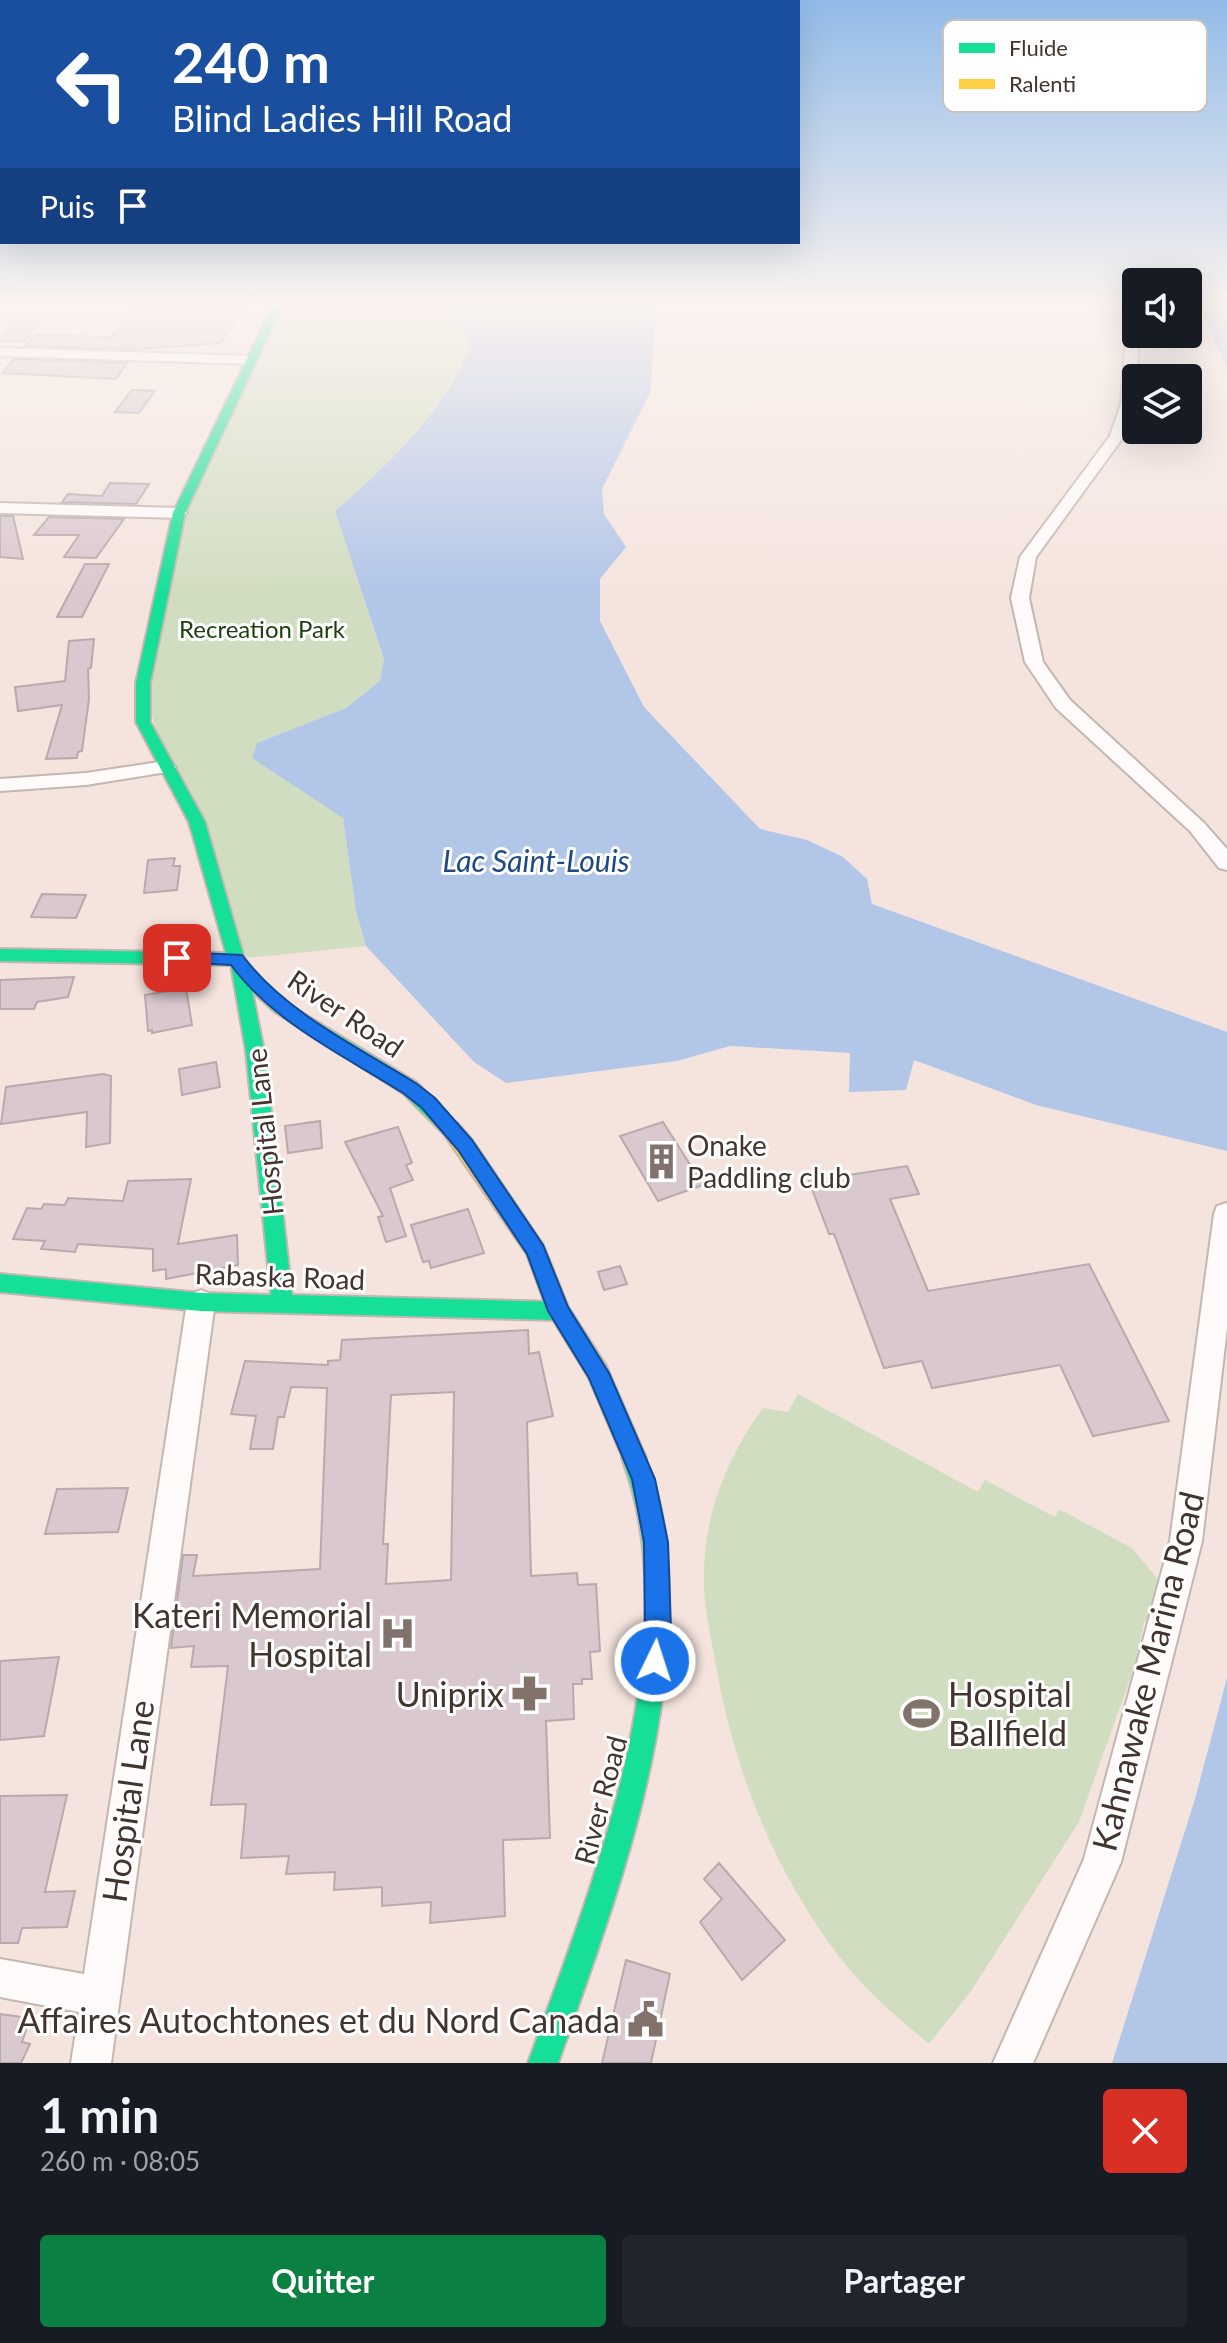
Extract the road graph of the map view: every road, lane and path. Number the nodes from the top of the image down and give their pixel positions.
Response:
1 (231, 401) edge
2 (1128, 401) edge
3 (0, 508) edge
4 (179, 513) junction
5 (166, 767) junction
6 (0, 785) edge
7 (1227, 863) edge
8 (0, 955) edge
9 (236, 959) junction
10 (1227, 1214) edge
11 (0, 1283) edge
12 (201, 1302) junction
13 (283, 1306) junction
14 (559, 1311) junction
15 (0, 1978) edge
16 (99, 1996) junction
17 (91, 2063) edge
18 (543, 2063) edge
19 (1013, 2063) edge

1 - 4 street, River Road
2 - 7 street
3 - 4 street
4 - 5 street, River Road
5 - 6 street
5 - 9 street, River Road
8 - 9 street
9 - 13 street, Hospital Lane
9 - 14 street, River Road
10 - 19 street, Kahnawake Marina Road
11 - 12 street, Rabaska Road
12 - 13 street, Rabaska Road
12 - 16 street, Hospital Lane
13 - 14 street, Rabaska Road
14 - 18 street, River Road
15 - 16 street
16 - 17 street, Hospital Lane

